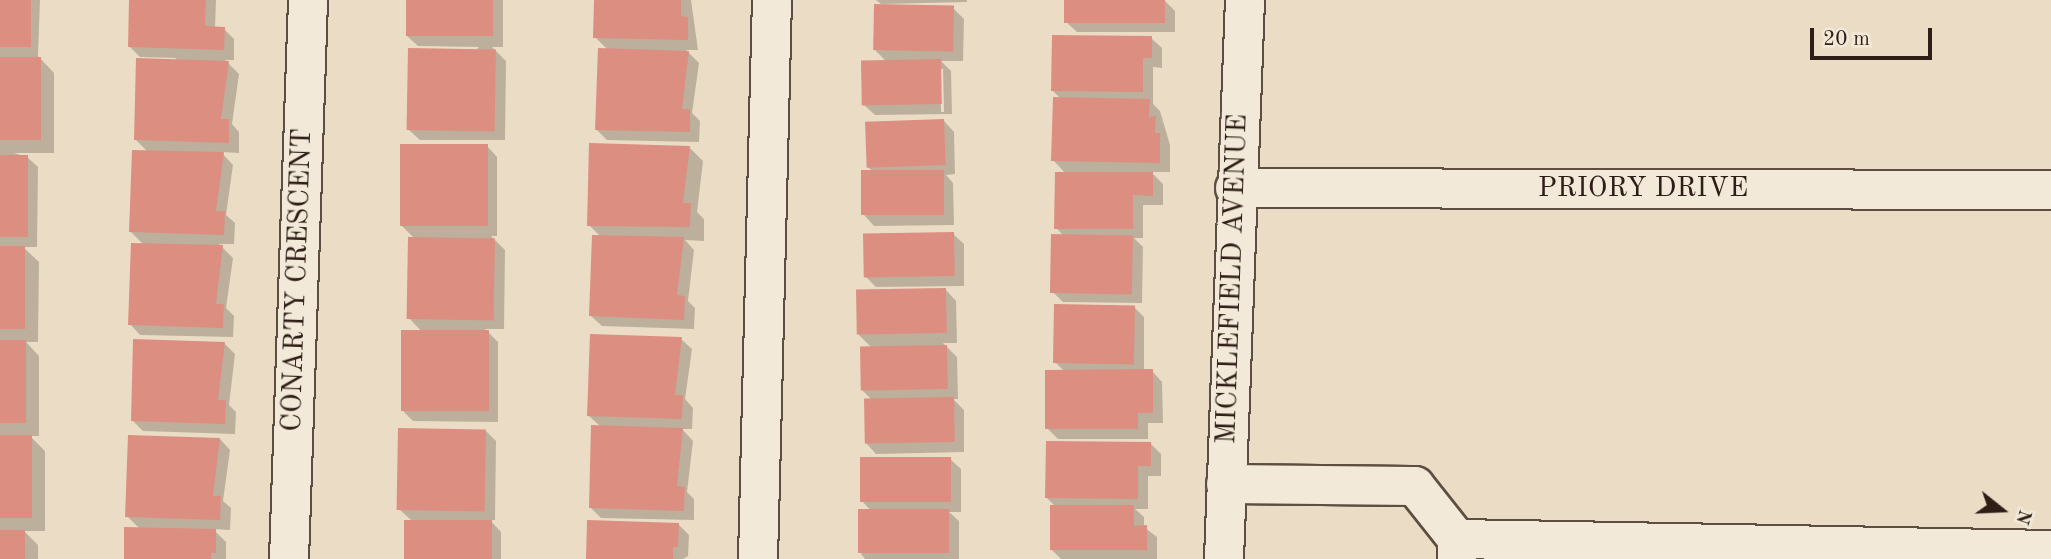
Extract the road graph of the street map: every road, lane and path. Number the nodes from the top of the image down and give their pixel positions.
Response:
1 (308, 0) edge
2 (772, 0) edge
3 (1245, 0) edge
4 (1236, 188) junction
5 (2051, 190) edge
6 (1226, 484) junction
7 (1457, 549) edge
8 (2051, 551) edge
9 (289, 559) edge
10 (758, 559) edge
11 (1224, 559) edge

1 - 9 street, CONARTY CRESCENT
2 - 10 street
3 - 4 street, MICKLEFIELD AVENUE
4 - 5 street, PRIORY DRIVE
4 - 6 street, MICKLEFIELD AVENUE
6 - 7 street
6 - 11 street, MICKLEFIELD AVENUE
7 - 8 street

